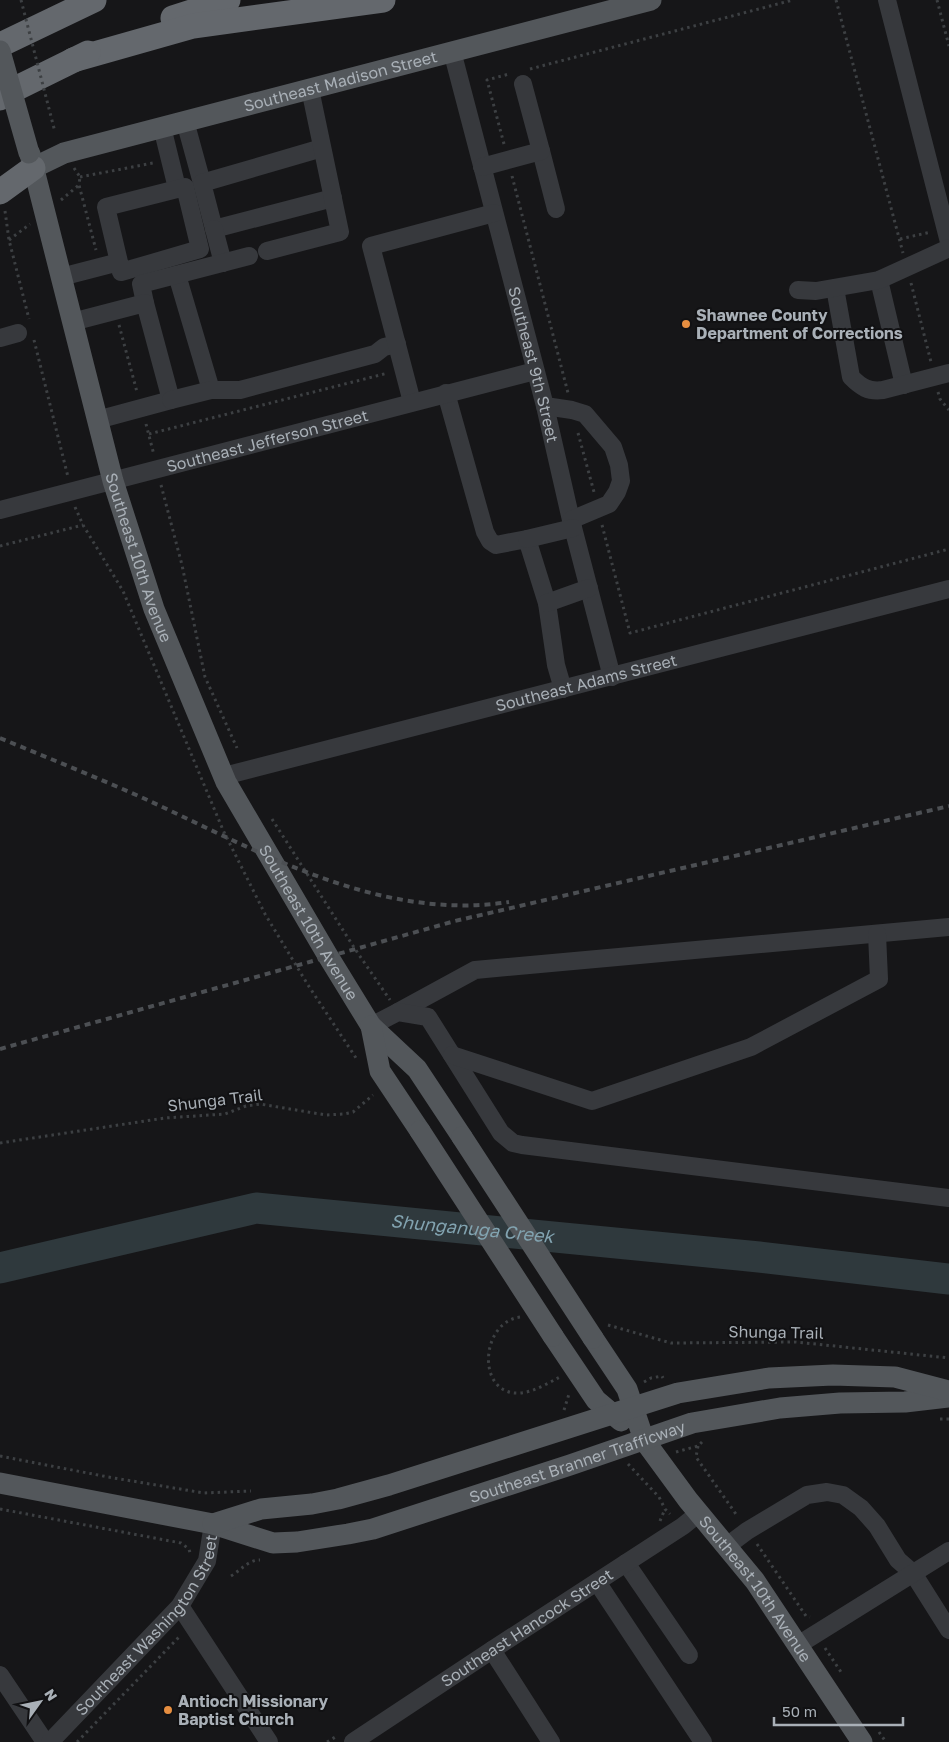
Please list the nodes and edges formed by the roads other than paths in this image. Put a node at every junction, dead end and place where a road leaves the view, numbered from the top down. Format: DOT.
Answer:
graph roads {
  1 [pos="79,0"];
  2 [pos="94,0"];
  3 [pos="228,0"];
  4 [pos="383,0"];
  5 [pos="650,0"];
  6 [pos="887,0"];
  7 [pos="53,20"];
  8 [pos="0,45"];
  9 [pos="0,51"];
  10 [pos="452,51"];
  11 [pos="73,60"];
  12 [pos="521,75"];
  13 [pos="310,88"];
  14 [pos="0,98"];
  15 [pos="185,121"];
  16 [pos="162,127"];
  17 [pos="322,148"];
  18 [pos="541,151"];
  19 [pos="31,160"];
  20 [pos="482,167"];
  21 [pos="202,183"];
  22 [pos="177,188"];
  23 [pos="0,192"];
  24 [pos="333,198"];
  25 [pos="944,198"];
  26 [pos="556,209"];
  27 [pos="494,213"];
  28 [pos="214,229"];
  29 [pos="947,235"];
  30 [pos="949,248"];
  31 [pos="268,251"];
  32 [pos="249,256"];
  33 [pos="223,263"];
  34 [pos="110,264"];
  35 [pos="177,275"];
  36 [pos="61,277"];
  37 [pos="879,280"];
  38 [pos="835,288"];
  39 [pos="798,290"];
  40 [pos="145,303"];
  41 [pos="72,322"];
  42 [pos="18,333"];
  43 [pos="0,338"];
  44 [pos="397,344"];
  45 [pos="535,371"];
  46 [pos="942,375"];
  47 [pos="904,385"];
  48 [pos="211,390"];
  49 [pos="446,393"];
  50 [pos="171,400"];
  51 [pos="412,402"];
  52 [pos="545,406"];
  53 [pos="97,420"];
  54 [pos="113,481"];
  55 [pos="0,510"];
  56 [pos="572,524"];
  57 [pos="527,539"];
  58 [pos="589,588"];
  59 [pos="949,589"];
  60 [pos="547,603"];
  61 [pos="612,677"];
  62 [pos="563,690"];
  63 [pos="224,776"];
  64 [pos="949,927"];
  65 [pos="877,934"];
  66 [pos="398,1012"];
  67 [pos="371,1026"];
  68 [pos="452,1055"];
  69 [pos="949,1198"];
  70 [pos="949,1390"];
  71 [pos="949,1397"];
  72 [pos="630,1398"];
  73 [pos="612,1414"];
  74 [pos="644,1440"];
  75 [pos="0,1483"];
  76 [pos="691,1520"];
  77 [pos="213,1524"];
  78 [pos="727,1546"];
  79 [pos="949,1550"];
  80 [pos="626,1563"];
  81 [pos="913,1573"];
  82 [pos="597,1582"];
  83 [pos="180,1606"];
  84 [pos="949,1630"];
  85 [pos="798,1645"];
  86 [pos="492,1650"];
  87 [pos="689,1655"];
  88 [pos="0,1675"];
  89 [pos="864,1738"];
  90 [pos="45,1742"];
  91 [pos="50,1742"];
  92 [pos="269,1742"];
  93 [pos="354,1742"];
  94 [pos="551,1742"];
  95 [pos="703,1742"];
  1 -- 7 [label="highway"];
  2 -- 7 [label="highway"];
  3 -- 11 [label="highway"];
  4 -- 11 [label="highway"];
  5 -- 10 [label="main road, Southeast Madison Street"];
  6 -- 25 [label="street"];
  7 -- 8 [label="highway"];
  9 -- 19 [label="main road, Southeast 10th Avenue, bridge"];
  10 -- 13 [label="main road, Southeast Madison Street"];
  10 -- 20 [label="street, Southeast 9th Street"];
  11 -- 14 [label="highway"];
  12 -- 18 [label="street"];
  13 -- 15 [label="main road, Southeast Madison Street"];
  13 -- 17 [label="street"];
  15 -- 16 [label="main road, Southeast Madison Street"];
  15 -- 21 [label="street"];
  16 -- 19 [label="main road, Southeast Madison Street"];
  16 -- 22 [label="street"];
  17 -- 21 [label="street"];
  17 -- 24 [label="street"];
  18 -- 20 [label="street"];
  18 -- 26 [label="street"];
  19 -- 23 [label="highway"];
  19 -- 36 [label="main road, Southeast 10th Avenue"];
  20 -- 27 [label="street, Southeast 9th Street"];
  21 -- 28 [label="street"];
  22 -- 34 [label="street"];
  22 -- 34 [label="street"];
  24 -- 28 [label="street"];
  24 -- 31 [label="street"];
  25 -- 29 [label="street"];
  27 -- 44 [label="street"];
  27 -- 45 [label="street, Southeast 9th Street"];
  28 -- 33 [label="street"];
  30 -- 37 [label="street"];
  32 -- 33 [label="street"];
  33 -- 35 [label="street"];
  34 -- 36 [label="street"];
  35 -- 40 [label="street"];
  35 -- 48 [label="street"];
  36 -- 41 [label="main road, Southeast 10th Avenue"];
  37 -- 38 [label="street"];
  37 -- 47 [label="street"];
  38 -- 39 [label="street"];
  38 -- 47 [label="street"];
  40 -- 41 [label="street"];
  40 -- 50 [label="street"];
  41 -- 53 [label="main road, Southeast 10th Avenue"];
  42 -- 43 [label="street"];
  44 -- 48 [label="street"];
  44 -- 51 [label="street"];
  45 -- 49 [label="street, Southeast Jefferson Street"];
  45 -- 52 [label="street, Southeast 9th Street"];
  46 -- 47 [label="street"];
  48 -- 50 [label="street"];
  49 -- 51 [label="street, Southeast Jefferson Street"];
  49 -- 57 [label="street"];
  50 -- 53 [label="street"];
  51 -- 54 [label="street, Southeast Jefferson Street"];
  52 -- 56 [label="street, Southeast 9th Street"];
  52 -- 56 [label="street"];
  53 -- 54 [label="main road, Southeast 10th Avenue"];
  54 -- 55 [label="street, Southeast Jefferson Street"];
  54 -- 63 [label="main road, Southeast 10th Avenue"];
  56 -- 57 [label="street"];
  56 -- 58 [label="street, Southeast 9th Street"];
  57 -- 60 [label="street"];
  58 -- 60 [label="street"];
  58 -- 61 [label="street, Southeast 9th Street"];
  59 -- 61 [label="street, Southeast Adams Street"];
  60 -- 62 [label="street"];
  61 -- 62 [label="street, Southeast Adams Street"];
  62 -- 63 [label="street, Southeast Adams Street"];
  63 -- 67 [label="main road, Southeast 10th Avenue"];
  64 -- 65 [label="street"];
  65 -- 66 [label="street"];
  65 -- 68 [label="street"];
  66 -- 67 [label="street"];
  66 -- 68 [label="street"];
  67 -- 72 [label="main road, Southeast 10th Avenue, bridge"];
  67 -- 73 [label="main road, Southeast 10th Avenue, bridge"];
  68 -- 69 [label="street"];
  70 -- 72 [label="main road, Southeast Branner Trafficway"];
  71 -- 74 [label="main road, Southeast Branner Trafficway"];
  72 -- 73 [label="main road, Southeast Branner Trafficway"];
  72 -- 74 [label="main road, Southeast 10th Avenue"];
  73 -- 74 [label="main road, Southeast 10th Avenue"];
  73 -- 77 [label="main road, Southeast Branner Trafficway"];
  74 -- 76 [label="main road, Southeast 10th Avenue"];
  74 -- 77 [label="main road, Southeast Branner Trafficway"];
  75 -- 77 [label="main road, Southeast Branner Trafficway"];
  76 -- 78 [label="main road, Southeast 10th Avenue"];
  76 -- 80 [label="street, Southeast Hancock Street"];
  77 -- 83 [label="street, Southeast Washington Street"];
  78 -- 81 [label="street"];
  78 -- 85 [label="main road, Southeast 10th Avenue"];
  79 -- 81 [label="street"];
  80 -- 82 [label="street, Southeast Hancock Street"];
  80 -- 87 [label="street"];
  81 -- 84 [label="street"];
  81 -- 85 [label="street"];
  82 -- 86 [label="street, Southeast Hancock Street"];
  82 -- 95 [label="street"];
  83 -- 91 [label="street, Southeast Washington Street"];
  83 -- 92 [label="street"];
  85 -- 89 [label="main road, Southeast 10th Avenue"];
  86 -- 93 [label="street, Southeast Hancock Street"];
  86 -- 94 [label="street"];
  88 -- 90 [label="street"];
}
